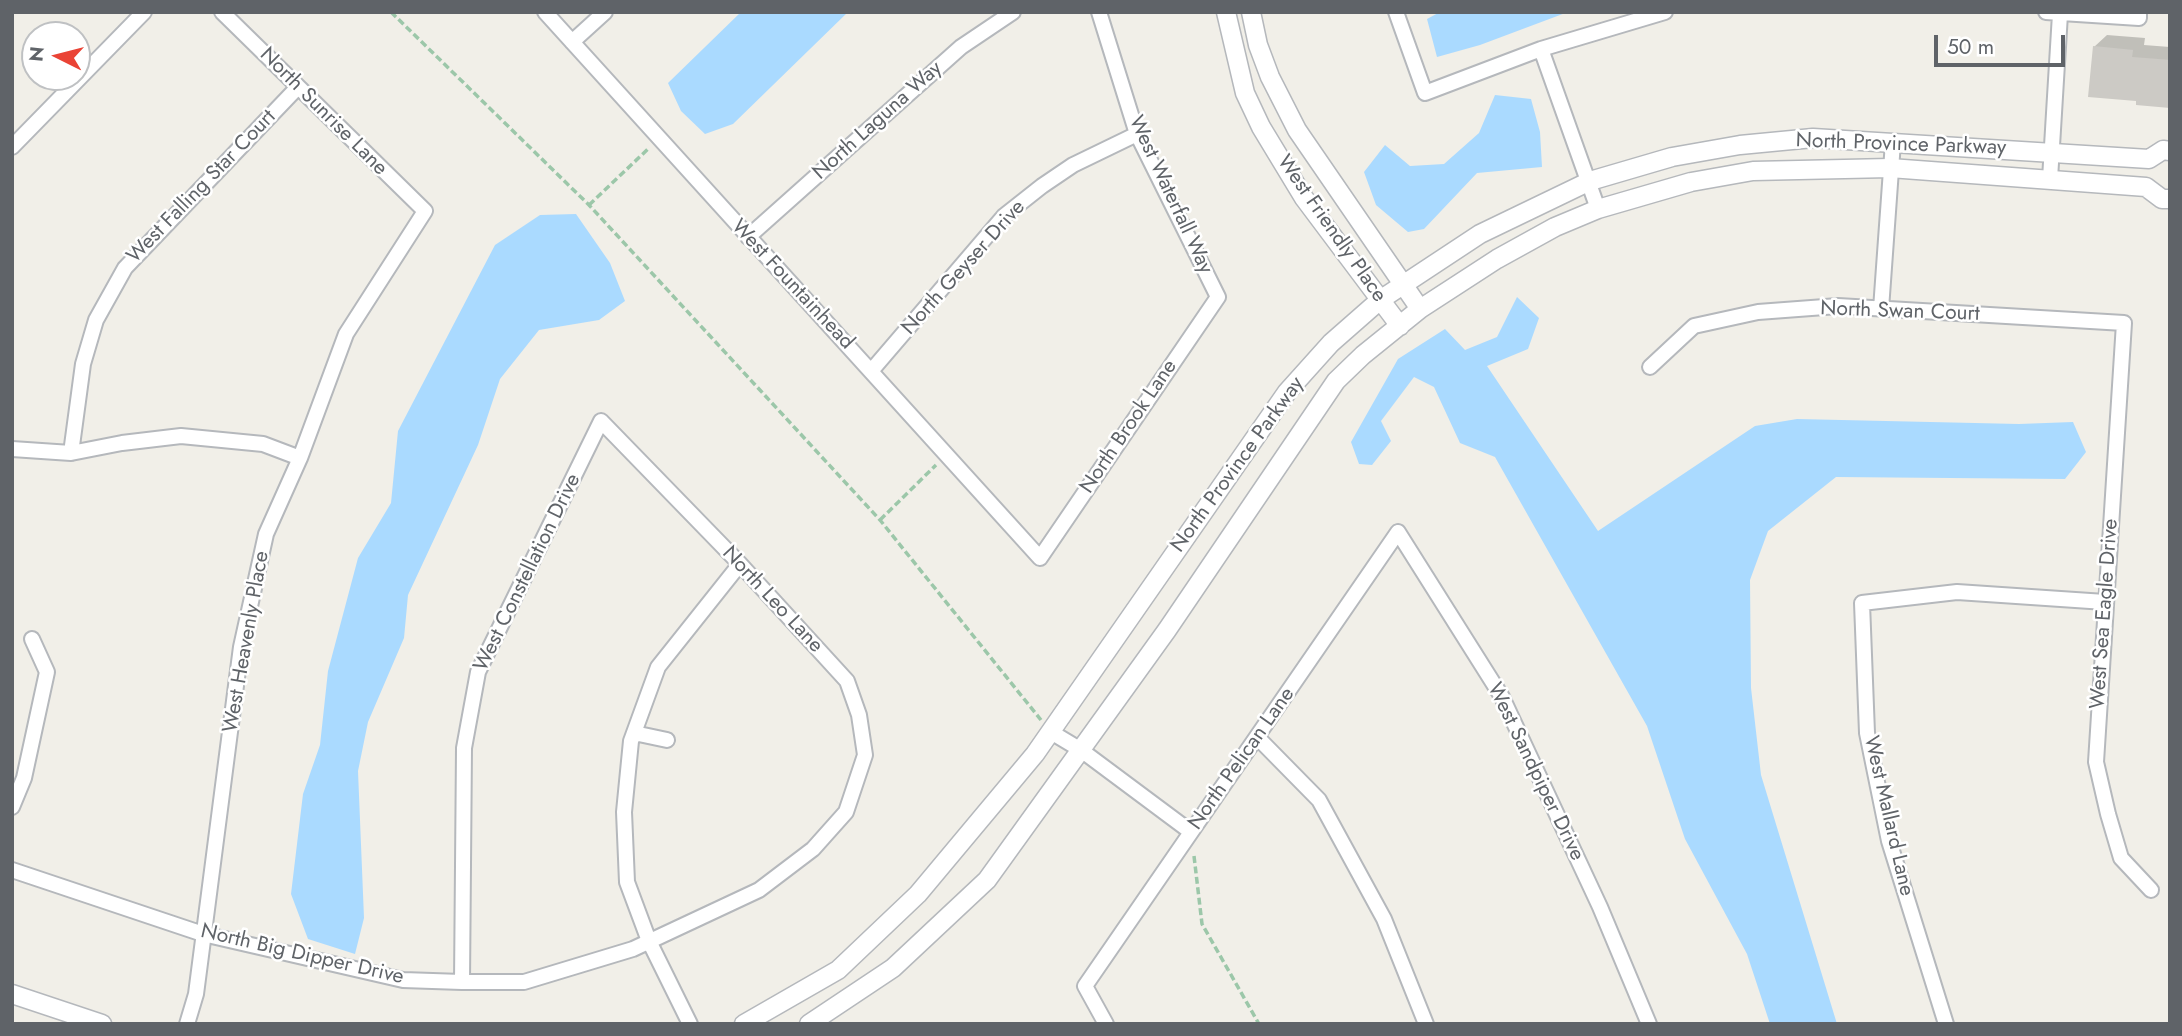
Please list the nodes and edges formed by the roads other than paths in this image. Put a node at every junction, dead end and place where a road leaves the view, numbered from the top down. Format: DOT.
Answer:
graph roads {
  1 [pos="144,12"];
  2 [pos="222,12"];
  3 [pos="545,12"];
  4 [pos="605,12"];
  5 [pos="1013,12"];
  6 [pos="1099,12"];
  7 [pos="1226,12"];
  8 [pos="1251,12"];
  9 [pos="1396,12"];
  10 [pos="1665,12"];
  11 [pos="2053,13"];
  12 [pos="2139,15"];
  13 [pos="572,42"];
  14 [pos="1541,49"];
  15 [pos="298,87"];
  16 [pos="1137,134"];
  17 [pos="1893,142"];
  18 [pos="12,147"];
  19 [pos="2170,151"];
  20 [pos="2053,153"];
  21 [pos="1890,168"];
  22 [pos="2050,179"];
  23 [pos="1590,181"];
  24 [pos="2170,199"];
  25 [pos="1598,209"];
  26 [pos="425,211"];
  27 [pos="748,237"];
  28 [pos="1402,284"];
  29 [pos="1218,297"];
  30 [pos="1380,300"];
  31 [pos="1420,309"];
  32 [pos="1881,309"];
  33 [pos="2124,323"];
  34 [pos="1400,326"];
  35 [pos="1650,367"];
  36 [pos="872,370"];
  37 [pos="601,421"];
  38 [pos="12,449"];
  39 [pos="71,453"];
  40 [pos="300,458"];
  41 [pos="1398,532"];
  42 [pos="1040,558"];
  43 [pos="740,564"];
  44 [pos="2105,602"];
  45 [pos="32,639"];
  46 [pos="1051,732"];
  47 [pos="634,733"];
  48 [pos="1257,737"];
  49 [pos="667,740"];
  50 [pos="1081,750"];
  51 [pos="12,807"];
  52 [pos="846,811"];
  53 [pos="1191,832"];
  54 [pos="12,870"];
  55 [pos="2151,890"];
  56 [pos="203,934"];
  57 [pos="649,941"];
  58 [pos="461,982"];
  59 [pos="12,994"];
  60 [pos="103,1024"];
  61 [pos="187,1024"];
  62 [pos="690,1024"];
  63 [pos="744,1024"];
  64 [pos="809,1024"];
  65 [pos="1106,1024"];
  66 [pos="1426,1024"];
  67 [pos="1649,1024"];
  68 [pos="1946,1024"];
  1 -- 18 [label="street"];
  2 -- 15 [label="street, North Sunrise Lane"];
  3 -- 13 [label="street, West Fountainhead"];
  4 -- 13 [label="street"];
  5 -- 27 [label="street, North Laguna Way"];
  6 -- 16 [label="street, West Waterfall Way"];
  7 -- 30 [label="street, West Friendly Place"];
  8 -- 28 [label="street, West Friendly Place"];
  9 -- 14 [label="street"];
  10 -- 14 [label="street"];
  11 -- 12 [label="street"];
  11 -- 20 [label="street"];
  13 -- 27 [label="street, West Fountainhead"];
  14 -- 23 [label="street"];
  15 -- 26 [label="street, North Sunrise Lane"];
  15 -- 39 [label="street, West Falling Star Court"];
  16 -- 29 [label="street, West Waterfall Way"];
  16 -- 36 [label="street, North Geyser Drive"];
  17 -- 20 [label="street, North Province Parkway"];
  17 -- 21 [label="street"];
  17 -- 23 [label="street, North Province Parkway"];
  19 -- 20 [label="street, North Province Parkway"];
  20 -- 22 [label="street"];
  21 -- 22 [label="street, North Province Parkway"];
  21 -- 25 [label="street, North Province Parkway"];
  21 -- 32 [label="street"];
  22 -- 24 [label="street, North Province Parkway"];
  23 -- 25 [label="street"];
  23 -- 28 [label="street, North Province Parkway"];
  25 -- 31 [label="street, North Province Parkway"];
  26 -- 40 [label="street, West Heavenly Place"];
  27 -- 36 [label="street, West Fountainhead"];
  28 -- 30 [label="street, North Province Parkway"];
  28 -- 31 [label="street, West Friendly Place"];
  29 -- 42 [label="street, North Brook Lane"];
  30 -- 34 [label="street, West Friendly Place"];
  30 -- 46 [label="street, North Province Parkway"];
  31 -- 34 [label="street, North Province Parkway"];
  32 -- 33 [label="street, North Swan Court"];
  32 -- 35 [label="street, North Swan Court"];
  33 -- 44 [label="street, West Sea Eagle Drive"];
  34 -- 50 [label="street, North Province Parkway"];
  36 -- 42 [label="street, West Fountainhead"];
  37 -- 43 [label="street, North Leo Lane"];
  37 -- 58 [label="street, West Constellation Drive"];
  38 -- 39 [label="street"];
  39 -- 40 [label="street"];
  40 -- 56 [label="street, West Heavenly Place"];
  41 -- 48 [label="street, North Pelican Lane"];
  41 -- 67 [label="street, West Sandpiper Drive"];
  43 -- 47 [label="street"];
  43 -- 52 [label="street, North Leo Lane"];
  44 -- 55 [label="street, West Sea Eagle Drive"];
  44 -- 68 [label="street, West Mallard Lane"];
  45 -- 51 [label="street"];
  46 -- 50 [label="street"];
  46 -- 63 [label="street, North Province Parkway"];
  47 -- 49 [label="street"];
  47 -- 57 [label="street"];
  48 -- 53 [label="street, North Pelican Lane"];
  48 -- 66 [label="street"];
  50 -- 53 [label="street"];
  50 -- 64 [label="street, North Province Parkway"];
  52 -- 57 [label="street, North Big Dipper Drive"];
  53 -- 65 [label="street, North Pelican Lane"];
  54 -- 56 [label="street, North Big Dipper Drive"];
  56 -- 58 [label="street, North Big Dipper Drive"];
  56 -- 61 [label="street, West Heavenly Place"];
  57 -- 58 [label="street, North Big Dipper Drive"];
  57 -- 62 [label="street"];
  59 -- 60 [label="street"];
}
